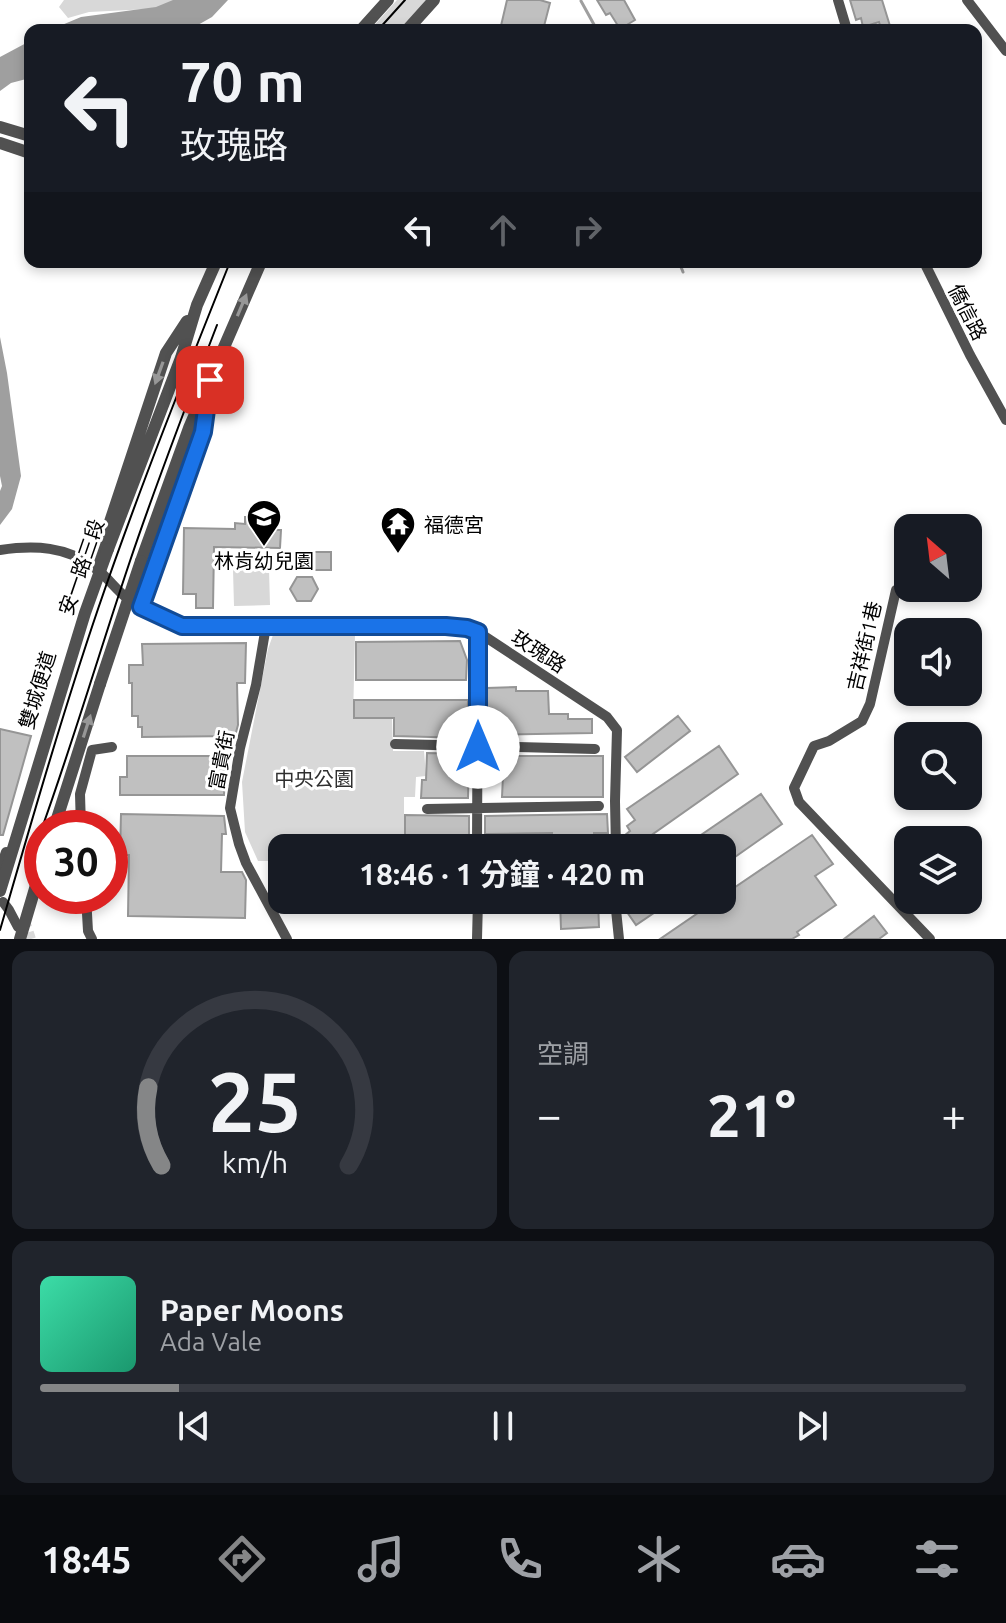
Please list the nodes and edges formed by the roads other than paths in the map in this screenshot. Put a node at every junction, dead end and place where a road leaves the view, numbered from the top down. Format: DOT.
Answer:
graph roads {
  1 [pos="388,0"];
  2 [pos="434,0"];
  3 [pos="838,0"];
  4 [pos="967,0"];
  5 [pos="366,24"];
  6 [pos="412,24"];
  7 [pos="845,24"];
  8 [pos="1006,51"];
  9 [pos="2,127"];
  10 [pos="24,134"];
  11 [pos="0,143"];
  12 [pos="24,151"];
  13 [pos="213,268"];
  14 [pos="258,268"];
  15 [pos="927,268"];
  16 [pos="197,305"];
  17 [pos="210,380"];
  18 [pos="1006,420"];
  19 [pos="0,550"];
  20 [pos="95,567"];
  21 [pos="894,599"];
  22 [pos="141,607"];
  23 [pos="266,626"];
  24 [pos="478,632"];
  25 [pos="395,744"];
  26 [pos="112,747"];
  27 [pos="478,747"];
  28 [pos="595,749"];
  29 [pos="599,806"];
  30 [pos="478,808"];
  31 [pos="427,809"];
  32 [pos="60,810"];
  33 [pos="80,810"];
  34 [pos="477,834"];
  35 [pos="616,834"];
  36 [pos="0,869"];
  37 [pos="1,898"];
  38 [pos="25,914"];
  39 [pos="87,914"];
  40 [pos="478,914"];
  41 [pos="616,914"];
  42 [pos="22,915"];
  43 [pos="19,933"];
  44 [pos="92,939"];
  45 [pos="287,939"];
  46 [pos="477,939"];
  47 [pos="619,939"];
  48 [pos="930,939"];
  1 -- 5 [label="street"];
  2 -- 6 [label="street"];
  3 -- 7 [label="street"];
  4 -- 8 [label="street"];
  9 -- 10 [label="street"];
  11 -- 12 [label="street"];
  13 -- 16 [label="street, 安一路三段"];
  17 -- 14 [label="street, one-way"];
  15 -- 18 [label="street, 僑信路"];
  16 -- 20 [label="street, one-way"];
  16 -- 37 [label="street, 安一路三段, bridge"];
  17 -- 22 [label="street"];
  32 -- 17 [label="street, one-way, bridge"];
  19 -- 20 [label="street, 玫瑰路"];
  20 -- 22 [label="street, 玫瑰路"];
  20 -- 36 [label="street, 雙城便道"];
  21 -- 48 [label="street, 吉祥街1巷"];
  22 -- 23 [label="street, 玫瑰路"];
  23 -- 24 [label="street, 玫瑰路"];
  23 -- 45 [label="street, 富貴街"];
  24 -- 27 [label="street"];
  24 -- 35 [label="street, 玫瑰路"];
  25 -- 27 [label="street"];
  26 -- 33 [label="street"];
  27 -- 28 [label="street"];
  27 -- 30 [label="street"];
  29 -- 30 [label="street"];
  30 -- 31 [label="street"];
  30 -- 34 [label="street"];
  37 -- 42 [label="street"];
  37 -- 43 [label="street"];
  38 -- 43 [label="street"];
  39 -- 44 [label="street"];
  40 -- 46 [label="street"];
  41 -- 47 [label="street"];
}
